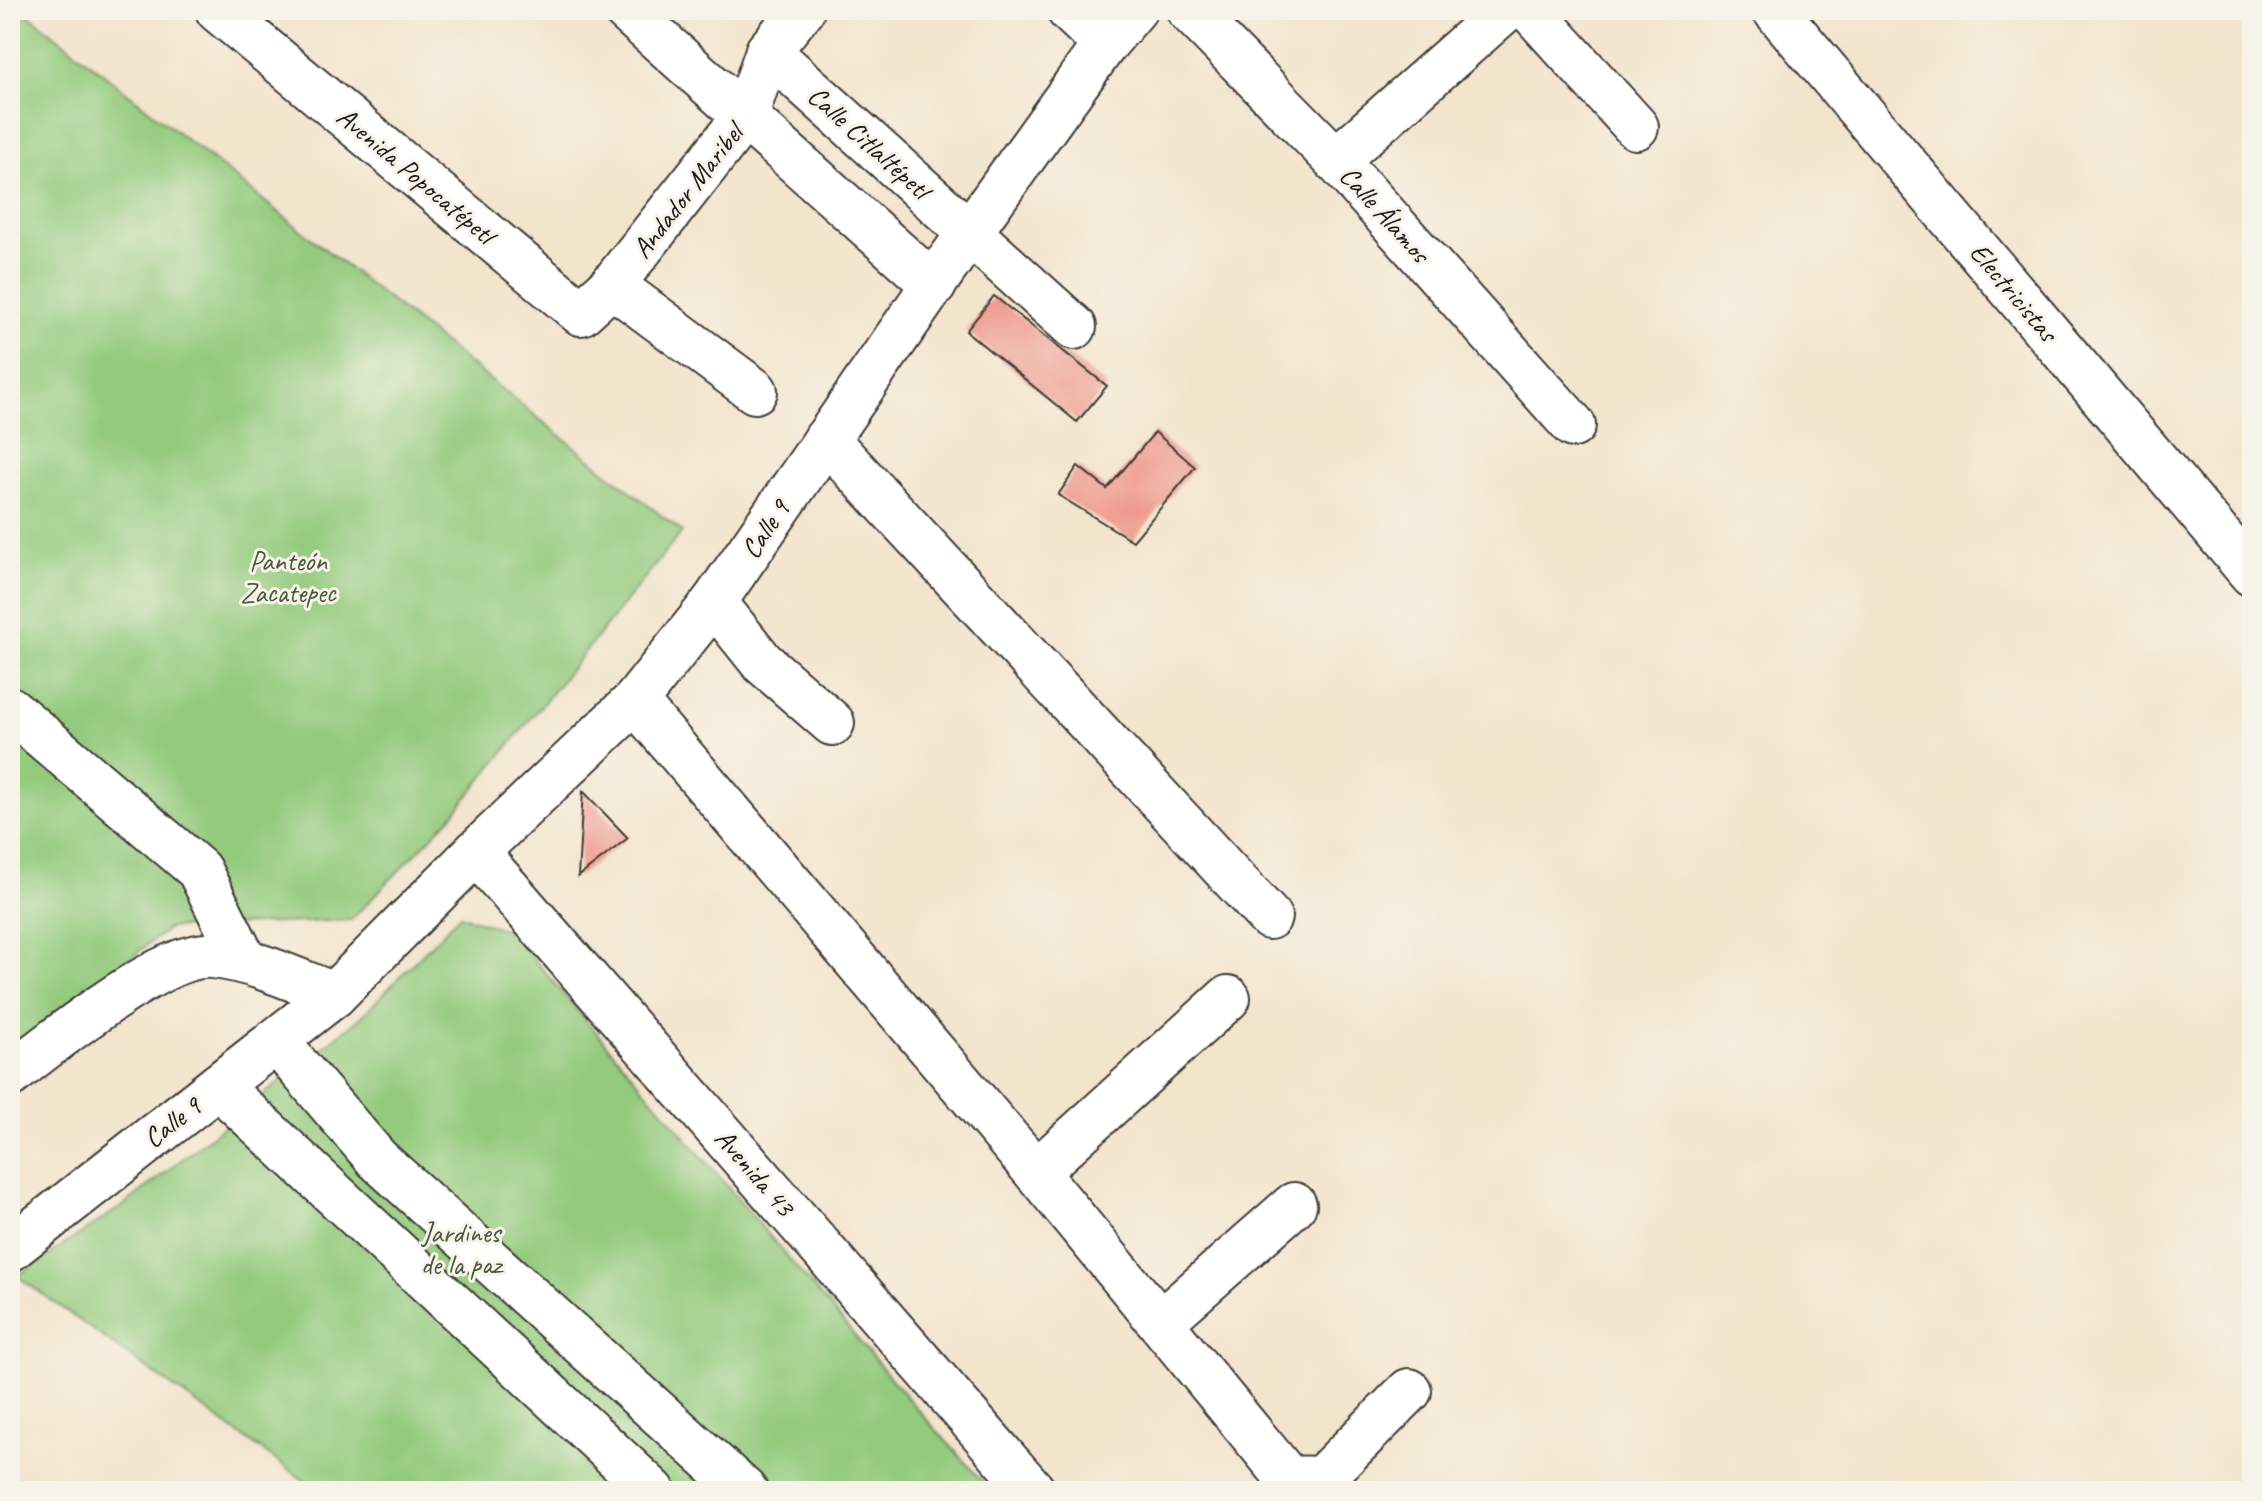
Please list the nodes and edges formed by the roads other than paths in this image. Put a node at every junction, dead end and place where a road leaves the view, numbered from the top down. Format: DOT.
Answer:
graph roads {
  1 [pos="218,10"];
  2 [pos="626,10"];
  3 [pos="802,10"];
  4 [pos="1069,10"];
  5 [pos="1134,10"];
  6 [pos="1189,10"];
  7 [pos="1505,10"];
  8 [pos="1530,10"];
  9 [pos="1775,10"];
  10 [pos="1105,44"];
  11 [pos="768,51"];
  12 [pos="746,115"];
  13 [pos="1636,127"];
  14 [pos="1336,160"];
  15 [pos="969,233"];
  16 [pos="612,285"];
  17 [pos="934,285"];
  18 [pos="1074,327"];
  19 [pos="755,391"];
  20 [pos="1573,425"];
  21 [pos="826,439"];
  22 [pos="2252,574"];
  23 [pos="714,602"];
  24 [pos="635,701"];
  25 [pos="10,709"];
  26 [pos="832,723"];
  27 [pos="476,852"];
  28 [pos="1269,917"];
  29 [pos="245,962"];
  30 [pos="334,995"];
  31 [pos="1228,998"];
  32 [pos="276,1041"];
  33 [pos="10,1075"];
  34 [pos="218,1086"];
  35 [pos="1036,1172"];
  36 [pos="1294,1205"];
  37 [pos="10,1249"];
  38 [pos="1161,1322"];
  39 [pos="576,1338"];
  40 [pos="535,1379"];
  41 [pos="1409,1391"];
  42 [pos="653,1491"];
  43 [pos="745,1491"];
  44 [pos="1033,1491"];
  1 -- 16 [label="street, Avenida Popocatépetl"];
  2 -- 12 [label="street"];
  3 -- 11 [label="street, Andador Maribel"];
  4 -- 10 [label="street"];
  5 -- 10 [label="street, Calle 9"];
  6 -- 14 [label="street, Calle Álamos"];
  7 -- 14 [label="street"];
  8 -- 13 [label="street"];
  9 -- 22 [label="street, Electricistas"];
  10 -- 15 [label="street, Calle 9"];
  11 -- 12 [label="street, Andador Maribel"];
  11 -- 15 [label="street, Calle Citlaltépetl"];
  12 -- 16 [label="street, Andador Maribel"];
  12 -- 17 [label="street"];
  14 -- 20 [label="street, Calle Álamos"];
  15 -- 17 [label="street, Calle 9"];
  15 -- 18 [label="street, Calle Citlaltépetl"];
  16 -- 19 [label="street"];
  17 -- 21 [label="street, Calle 9"];
  21 -- 23 [label="street, Calle 9"];
  21 -- 28 [label="street"];
  23 -- 24 [label="street, Calle 9"];
  23 -- 26 [label="street"];
  24 -- 27 [label="street, Calle 9"];
  24 -- 35 [label="street"];
  25 -- 29 [label="street"];
  27 -- 30 [label="street, Calle 9"];
  27 -- 44 [label="street, Avenida 43"];
  29 -- 30 [label="street"];
  29 -- 33 [label="street"];
  30 -- 32 [label="street, Calle 9"];
  31 -- 35 [label="street"];
  32 -- 34 [label="street, Calle 9"];
  32 -- 39 [label="street"];
  34 -- 37 [label="street, Calle 9"];
  34 -- 40 [label="street"];
  35 -- 38 [label="street"];
  36 -- 38 [label="street"];
  38 -- 41 [label="street"];
  39 -- 40 [label="street"];
  39 -- 43 [label="street"];
  40 -- 42 [label="street"];
}
